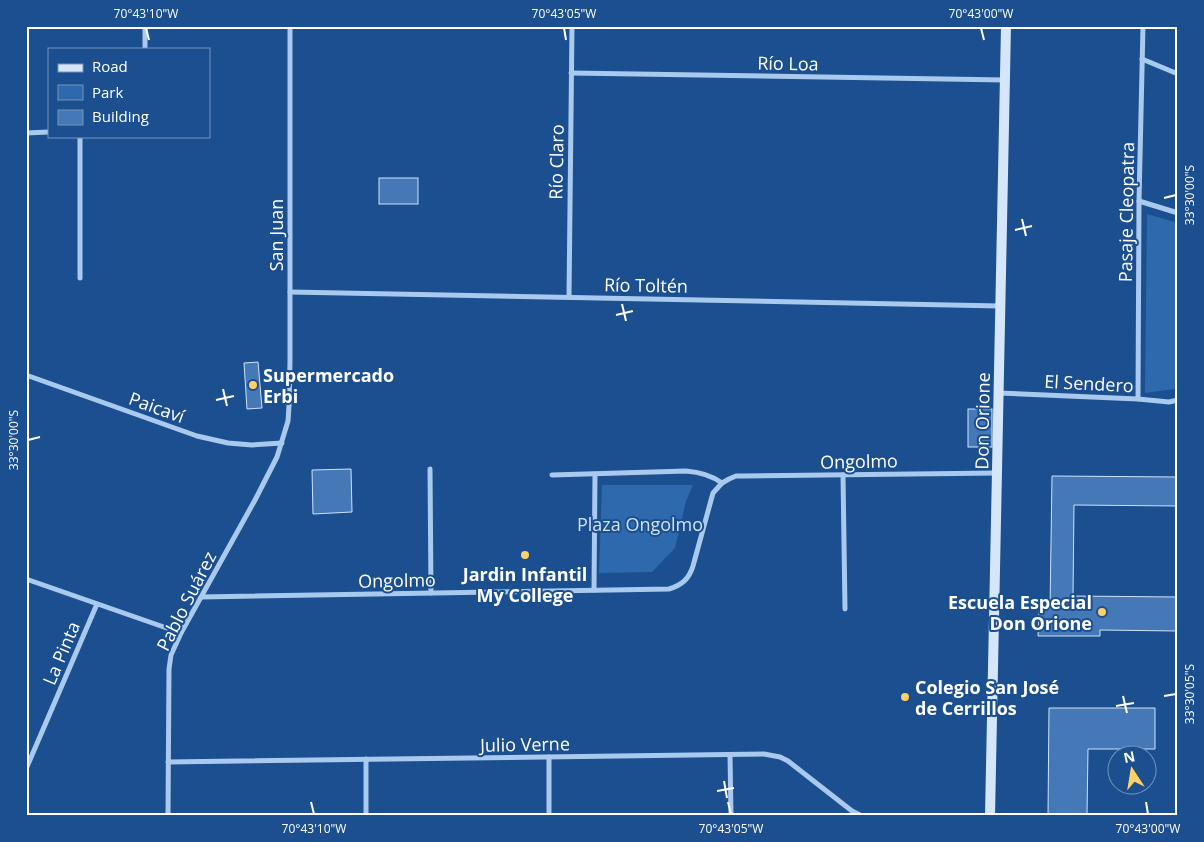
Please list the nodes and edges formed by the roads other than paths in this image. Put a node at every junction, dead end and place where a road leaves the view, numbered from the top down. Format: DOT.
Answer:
graph roads {
  1 [pos="145,26"];
  2 [pos="290,26"];
  3 [pos="572,26"];
  4 [pos="1006,26"];
  5 [pos="1143,26"];
  6 [pos="145,48"];
  7 [pos="1142,59"];
  8 [pos="571,73"];
  9 [pos="1178,74"];
  10 [pos="1005,80"];
  11 [pos="48,132"];
  12 [pos="26,133"];
  13 [pos="80,138"];
  14 [pos="1139,201"];
  15 [pos="1178,213"];
  16 [pos="80,278"];
  17 [pos="290,292"];
  18 [pos="569,297"];
  19 [pos="1001,306"];
  20 [pos="26,375"];
  21 [pos="999,393"];
  22 [pos="1138,399"];
  23 [pos="1178,400"];
  24 [pos="282,443"];
  25 [pos="430,469"];
  26 [pos="997,473"];
  27 [pos="595,474"];
  28 [pos="552,475"];
  29 [pos="843,475"];
  30 [pos="722,482"];
  31 [pos="26,579"];
  32 [pos="594,590"];
  33 [pos="431,593"];
  34 [pos="201,597"];
  35 [pos="97,604"];
  36 [pos="845,609"];
  37 [pos="181,633"];
  38 [pos="730,755"];
  39 [pos="549,757"];
  40 [pos="366,760"];
  41 [pos="168,762"];
  42 [pos="26,769"];
  43 [pos="168,816"];
  44 [pos="366,816"];
  45 [pos="549,816"];
  46 [pos="731,816"];
  47 [pos="862,816"];
  48 [pos="990,816"];
  1 -- 6 [label="street"];
  2 -- 17 [label="street, San Juan"];
  3 -- 8 [label="street, Río Claro"];
  4 -- 10 [label="street, Don Orione"];
  5 -- 7 [label="street, Pasaje Cleopatra"];
  7 -- 9 [label="street"];
  7 -- 14 [label="street, Pasaje Cleopatra"];
  8 -- 10 [label="street, Río Loa"];
  8 -- 18 [label="street, Río Claro"];
  10 -- 19 [label="street, Don Orione"];
  11 -- 12 [label="street"];
  13 -- 16 [label="street"];
  14 -- 15 [label="street"];
  14 -- 22 [label="street, Pasaje Cleopatra"];
  17 -- 18 [label="street, Río Toltén"];
  17 -- 24 [label="street, San Juan"];
  18 -- 19 [label="street, Río Toltén"];
  19 -- 21 [label="street, Don Orione"];
  20 -- 24 [label="street, Paicaví"];
  21 -- 22 [label="street, El Sendero"];
  21 -- 26 [label="street, Don Orione"];
  22 -- 23 [label="street, El Sendero"];
  24 -- 34 [label="street, Pablo Suárez"];
  25 -- 33 [label="street"];
  26 -- 29 [label="street, Ongolmo"];
  26 -- 48 [label="street, Don Orione"];
  27 -- 28 [label="street"];
  27 -- 30 [label="street"];
  27 -- 32 [label="street"];
  29 -- 30 [label="street, Ongolmo"];
  29 -- 36 [label="street"];
  30 -- 32 [label="street, Ongolmo"];
  31 -- 35 [label="street"];
  32 -- 33 [label="street, Ongolmo"];
  33 -- 34 [label="street, Ongolmo"];
  34 -- 37 [label="street, Pablo Suárez"];
  35 -- 37 [label="street"];
  35 -- 42 [label="street, La Pinta"];
  37 -- 41 [label="street, Pablo Suárez"];
  38 -- 39 [label="street, Julio Verne"];
  38 -- 46 [label="street"];
  38 -- 47 [label="street, Julio Verne"];
  39 -- 40 [label="street, Julio Verne"];
  39 -- 45 [label="street"];
  40 -- 41 [label="street, Julio Verne"];
  40 -- 44 [label="street"];
  41 -- 43 [label="street, Pablo Suárez"];
}
